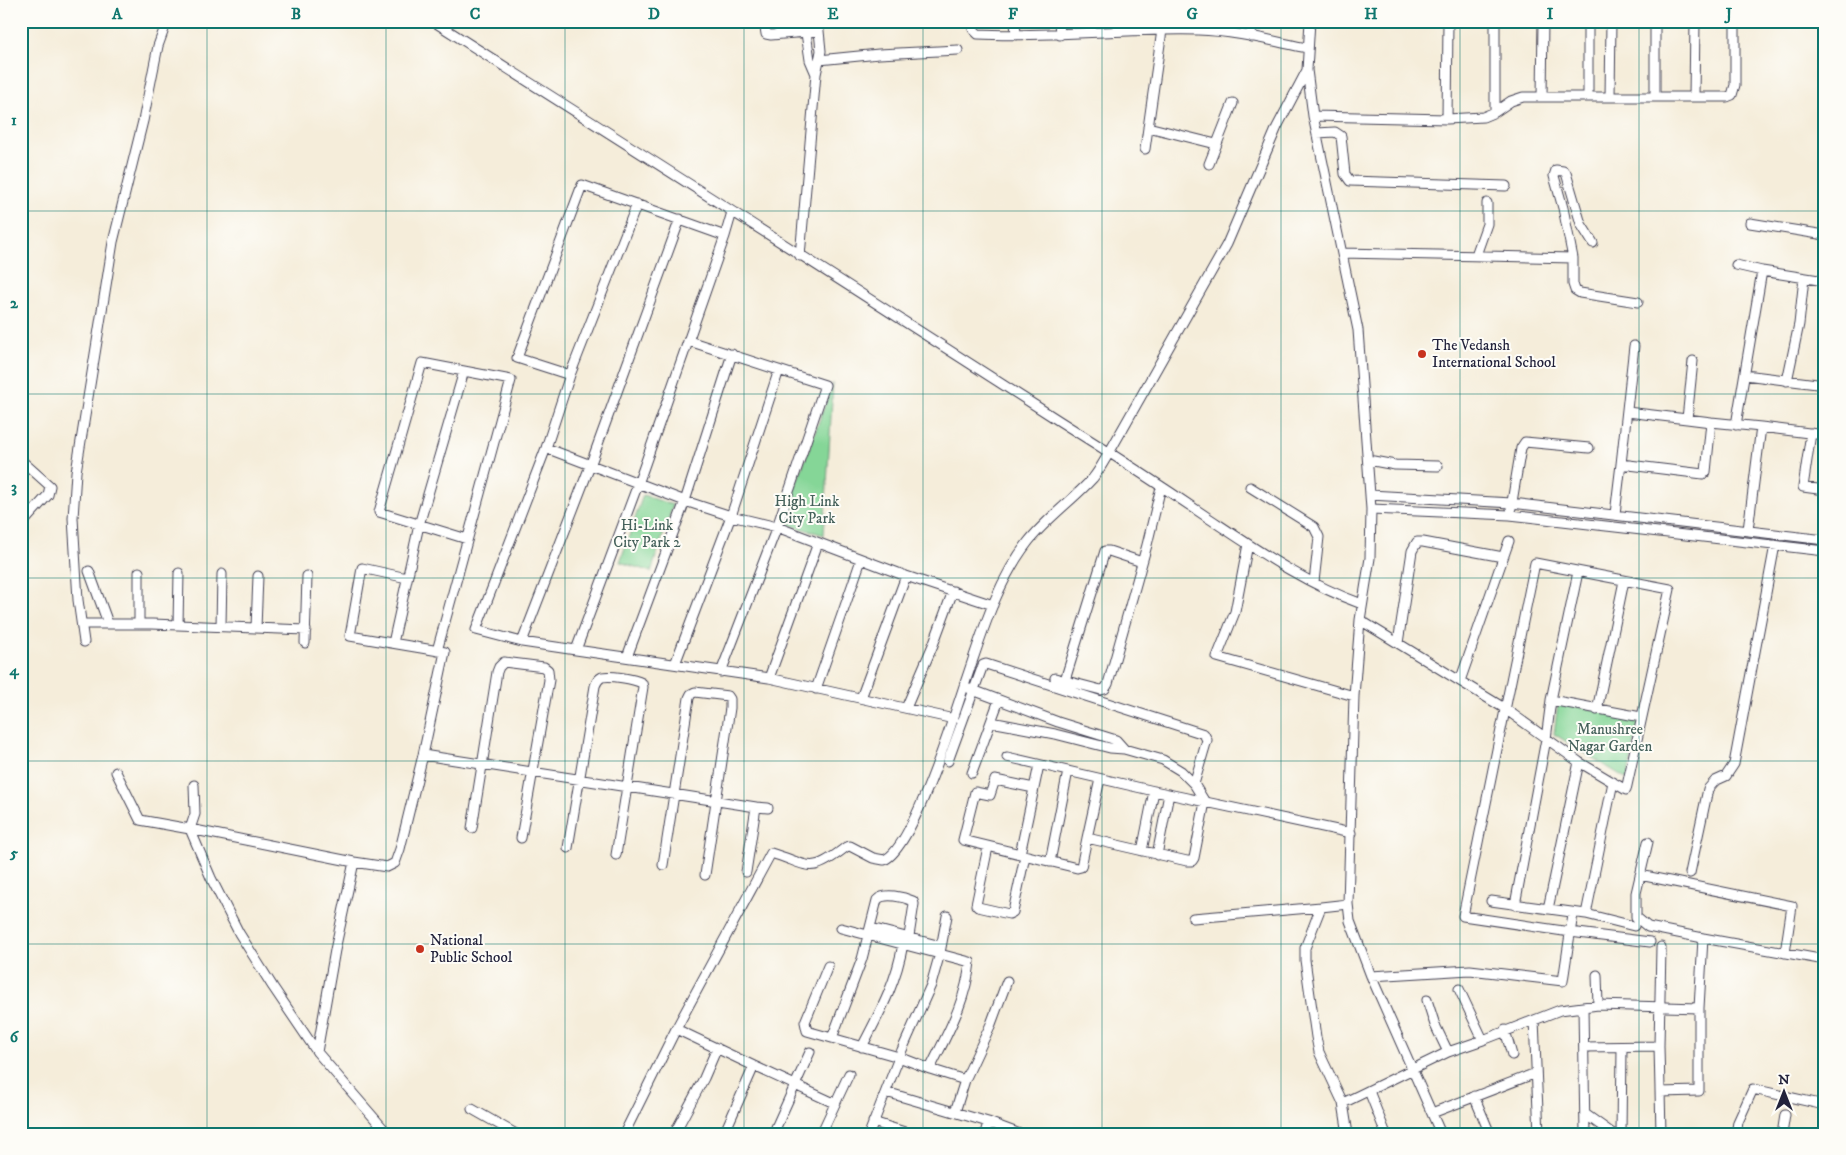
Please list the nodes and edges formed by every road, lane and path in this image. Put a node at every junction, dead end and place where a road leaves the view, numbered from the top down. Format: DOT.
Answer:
graph roads {
  1 [pos="166,21"];
  2 [pos="433,21"];
  3 [pos="764,21"];
  4 [pos="818,21"];
  5 [pos="973,21"];
  6 [pos="1016,21"];
  7 [pos="1059,21"];
  8 [pos="1108,21"];
  9 [pos="1252,21"];
  10 [pos="1310,21"];
  11 [pos="1448,21"];
  12 [pos="1495,21"];
  13 [pos="1543,21"];
  14 [pos="1588,21"];
  15 [pos="1610,21"];
  16 [pos="1655,21"];
  17 [pos="1695,21"];
  18 [pos="1734,21"];
  19 [pos="1200,26"];
  20 [pos="1156,27"];
  21 [pos="818,31"];
  22 [pos="1108,32"];
  23 [pos="806,33"];
  24 [pos="1016,35"];
  25 [pos="1060,35"];
  26 [pos="1251,37"];
  27 [pos="1307,48"];
  28 [pos="958,50"];
  29 [pos="819,60"];
  30 [pos="1307,70"];
  31 [pos="816,74"];
  32 [pos="1542,97"];
  33 [pos="1588,97"];
  34 [pos="1610,97"];
  35 [pos="1655,97"];
  36 [pos="1694,97"];
  37 [pos="1233,103"];
  38 [pos="1495,112"];
  39 [pos="1313,116"];
  40 [pos="1447,119"];
  41 [pos="1148,126"];
  42 [pos="1317,133"];
  43 [pos="1216,144"];
  44 [pos="1145,149"];
  45 [pos="1209,164"];
  46 [pos="1506,186"];
  47 [pos="1488,203"];
  48 [pos="637,204"];
  49 [pos="732,212"];
  50 [pos="680,219"];
  51 [pos="1750,223"];
  52 [pos="1825,235"];
  53 [pos="725,236"];
  54 [pos="1593,244"];
  55 [pos="1342,253"];
  56 [pos="1476,255"];
  57 [pos="800,256"];
  58 [pos="1573,258"];
  59 [pos="1736,265"];
  60 [pos="1762,271"];
  61 [pos="1804,278"];
  62 [pos="1825,281"];
  63 [pos="1638,302"];
  64 [pos="689,340"];
  65 [pos="1634,346"];
  66 [pos="732,354"];
  67 [pos="1693,361"];
  68 [pos="779,370"];
  69 [pos="464,371"];
  70 [pos="1744,375"];
  71 [pos="570,376"];
  72 [pos="1787,380"];
  73 [pos="1825,385"];
  74 [pos="1627,412"];
  75 [pos="1687,419"];
  76 [pos="1712,422"];
  77 [pos="1736,424"];
  78 [pos="1761,427"];
  79 [pos="1811,433"];
  80 [pos="1825,435"];
  81 [pos="546,448"];
  82 [pos="1589,448"];
  83 [pos="1109,453"];
  84 [pos="21,460"];
  85 [pos="1368,460"];
  86 [pos="1620,464"];
  87 [pos="590,466"];
  88 [pos="1438,466"];
  89 [pos="638,484"];
  90 [pos="1162,486"];
  91 [pos="1250,487"];
  92 [pos="1825,490"];
  93 [pos="1370,495"];
  94 [pos="685,501"];
  95 [pos="1512,503"];
  96 [pos="1371,509"];
  97 [pos="1614,514"];
  98 [pos="1510,515"];
  99 [pos="731,516"];
  100 [pos="21,525"];
  101 [pos="419,525"];
  102 [pos="777,528"];
  103 [pos="1748,530"];
  104 [pos="467,539"];
  105 [pos="1825,540"];
  106 [pos="1508,541"];
  107 [pos="818,542"];
  108 [pos="1248,544"];
  109 [pos="1775,545"];
  110 [pos="1825,551"];
  111 [pos="1503,557"];
  112 [pos="861,560"];
  113 [pos="1142,562"];
  114 [pos="89,571"];
  115 [pos="138,572"];
  116 [pos="1578,572"];
  117 [pos="179,573"];
  118 [pos="222,574"];
  119 [pos="258,576"];
  120 [pos="307,576"];
  121 [pos="906,576"];
  122 [pos="407,578"];
  123 [pos="1624,581"];
  124 [pos="1314,582"];
  125 [pos="953,591"];
  126 [pos="1362,604"];
  127 [pos="993,605"];
  128 [pos="1360,620"];
  129 [pos="108,623"];
  130 [pos="82,624"];
  131 [pos="139,624"];
  132 [pos="178,625"];
  133 [pos="221,626"];
  134 [pos="256,628"];
  135 [pos="306,630"];
  136 [pos="84,642"];
  137 [pos="522,642"];
  138 [pos="305,643"];
  139 [pos="393,643"];
  140 [pos="1398,643"];
  141 [pos="576,650"];
  142 [pos="437,651"];
  143 [pos="627,657"];
  144 [pos="675,664"];
  145 [pos="721,672"];
  146 [pos="769,678"];
  147 [pos="1055,678"];
  148 [pos="1065,680"];
  149 [pos="1460,681"];
  150 [pos="964,687"];
  151 [pos="816,688"];
  152 [pos="974,691"];
  153 [pos="1354,696"];
  154 [pos="861,698"];
  155 [pos="999,700"];
  156 [pos="1552,700"];
  157 [pos="906,708"];
  158 [pos="1504,708"];
  159 [pos="1598,710"];
  160 [pos="1641,717"];
  161 [pos="954,719"];
  162 [pos="992,722"];
  163 [pos="1058,722"];
  164 [pos="1055,734"];
  165 [pos="1546,739"];
  166 [pos="1124,749"];
  167 [pos="423,755"];
  168 [pos="1007,757"];
  169 [pos="948,761"];
  170 [pos="1579,762"];
  171 [pos="483,764"];
  172 [pos="1039,765"];
  173 [pos="1068,771"];
  174 [pos="116,772"];
  175 [pos="532,772"];
  176 [pos="972,773"];
  177 [pos="1100,779"];
  178 [pos="580,780"];
  179 [pos="1613,782"];
  180 [pos="1194,784"];
  181 [pos="194,785"];
  182 [pos="627,788"];
  183 [pos="1034,788"];
  184 [pos="1154,792"];
  185 [pos="1169,794"];
  186 [pos="675,795"];
  187 [pos="716,801"];
  188 [pos="1205,802"];
  189 [pos="756,807"];
  190 [pos="768,808"];
  191 [pos="472,828"];
  192 [pos="190,829"];
  193 [pos="1350,834"];
  194 [pos="521,838"];
  195 [pos="1087,838"];
  196 [pos="1648,842"];
  197 [pos="988,847"];
  198 [pos="568,848"];
  199 [pos="1142,851"];
  200 [pos="616,855"];
  201 [pos="1022,855"];
  202 [pos="1157,855"];
  203 [pos="354,862"];
  204 [pos="1050,862"];
  205 [pos="663,865"];
  206 [pos="746,872"];
  207 [pos="1690,873"];
  208 [pos="705,875"];
  209 [pos="1640,876"];
  210 [pos="1491,901"];
  211 [pos="1348,904"];
  212 [pos="1515,905"];
  213 [pos="1321,907"];
  214 [pos="1548,909"];
  215 [pos="1573,914"];
  216 [pos="1586,914"];
  217 [pos="947,916"];
  218 [pos="1193,918"];
  219 [pos="1634,926"];
  220 [pos="841,928"];
  221 [pos="870,932"];
  222 [pos="1570,932"];
  223 [pos="1703,938"];
  224 [pos="906,940"];
  225 [pos="1650,942"];
  226 [pos="1661,947"];
  227 [pos="941,950"];
  228 [pos="1785,953"];
  229 [pos="1825,960"];
  230 [pos="828,966"];
  231 [pos="1371,976"];
  232 [pos="1597,976"];
  233 [pos="1007,981"];
  234 [pos="1825,987"];
  235 [pos="1459,989"];
  236 [pos="1825,992"];
  237 [pos="1427,1000"];
  238 [pos="1598,1005"];
  239 [pos="1583,1007"];
  240 [pos="1661,1007"];
  241 [pos="1699,1008"];
  242 [pos="1534,1020"];
  243 [pos="676,1029"];
  244 [pos="1505,1030"];
  245 [pos="832,1038"];
  246 [pos="1483,1040"];
  247 [pos="1622,1046"];
  248 [pos="1659,1046"];
  249 [pos="862,1047"];
  250 [pos="1584,1047"];
  251 [pos="717,1048"];
  252 [pos="317,1052"];
  253 [pos="810,1052"];
  254 [pos="1448,1052"];
  255 [pos="1512,1055"];
  256 [pos="900,1057"];
  257 [pos="754,1066"];
  258 [pos="930,1069"];
  259 [pos="1413,1069"];
  260 [pos="1536,1073"];
  261 [pos="849,1074"];
  262 [pos="965,1080"];
  263 [pos="795,1085"];
  264 [pos="1369,1091"];
  265 [pos="886,1092"];
  266 [pos="1660,1092"];
  267 [pos="1474,1096"];
  268 [pos="1825,1096"];
  269 [pos="834,1103"];
  270 [pos="1343,1103"];
  271 [pos="472,1109"];
  272 [pos="955,1112"];
  273 [pos="1432,1113"];
  274 [pos="1585,1114"];
  275 [pos="1785,1115"];
  276 [pos="873,1122"];
  277 [pos="988,1122"];
  278 [pos="388,1134"];
  279 [pos="516,1134"];
  280 [pos="624,1134"];
  281 [pos="674,1134"];
  282 [pos="724,1134"];
  283 [pos="773,1134"];
  284 [pos="821,1134"];
  285 [pos="869,1134"];
  286 [pos="911,1134"];
  287 [pos="985,1134"];
  288 [pos="1020,1134"];
  289 [pos="1348,1134"];
  290 [pos="1386,1134"];
  291 [pos="1441,1134"];
  292 [pos="1490,1134"];
  293 [pos="1539,1134"];
  294 [pos="1585,1134"];
  295 [pos="1612,1134"];
  296 [pos="1621,1134"];
  297 [pos="1661,1134"];
  298 [pos="1736,1134"];
  299 [pos="1782,1134"];
  1 -- 130 [label="street"];
  2 -- 49 [label="street"];
  3 -- 23 [label="street"];
  4 -- 21 [label="street"];
  5 -- 24 [label="street"];
  6 -- 24 [label="street"];
  7 -- 25 [label="street"];
  8 -- 22 [label="street"];
  9 -- 26 [label="street"];
  10 -- 27 [label="street"];
  11 -- 40 [label="street"];
  12 -- 38 [label="street"];
  13 -- 32 [label="street"];
  14 -- 33 [label="street"];
  15 -- 34 [label="street"];
  16 -- 35 [label="street"];
  17 -- 36 [label="street"];
  18 -- 36 [label="street"];
  19 -- 20 [label="street"];
  19 -- 26 [label="street"];
  20 -- 22 [label="street"];
  20 -- 41 [label="street"];
  21 -- 23 [label="street"];
  21 -- 29 [label="street"];
  22 -- 25 [label="street"];
  23 -- 31 [label="street"];
  24 -- 25 [label="street"];
  26 -- 27 [label="street"];
  27 -- 30 [label="street"];
  28 -- 29 [label="street"];
  29 -- 31 [label="street"];
  30 -- 39 [label="street"];
  30 -- 83 [label="street"];
  31 -- 57 [label="street"];
  32 -- 33 [label="street"];
  32 -- 38 [label="street"];
  33 -- 34 [label="street"];
  34 -- 35 [label="street"];
  35 -- 36 [label="street"];
  37 -- 43 [label="street"];
  38 -- 40 [label="street"];
  39 -- 40 [label="street"];
  39 -- 42 [label="street"];
  41 -- 43 [label="street"];
  41 -- 44 [label="street"];
  42 -- 46 [label="street"];
  42 -- 55 [label="street"];
  43 -- 45 [label="street"];
  47 -- 56 [label="street"];
  48 -- 50 [label="street"];
  48 -- 71 [label="street"];
  48 -- 71 [label="street"];
  49 -- 53 [label="street"];
  49 -- 57 [label="street"];
  50 -- 53 [label="street"];
  50 -- 87 [label="street"];
  51 -- 52 [label="street"];
  53 -- 64 [label="street"];
  54 -- 58 [label="street"];
  55 -- 56 [label="street"];
  55 -- 85 [label="street"];
  56 -- 58 [label="street"];
  57 -- 83 [label="street"];
  58 -- 63 [label="street"];
  59 -- 60 [label="street"];
  60 -- 61 [label="street"];
  60 -- 70 [label="street"];
  61 -- 62 [label="street"];
  61 -- 72 [label="street"];
  64 -- 66 [label="street"];
  64 -- 89 [label="street"];
  65 -- 74 [label="street"];
  66 -- 68 [label="street"];
  66 -- 94 [label="street"];
  67 -- 75 [label="street"];
  68 -- 99 [label="street"];
  68 -- 102 [label="street"];
  69 -- 101 [label="street"];
  69 -- 101 [label="street"];
  69 -- 104 [label="street"];
  70 -- 72 [label="street"];
  70 -- 77 [label="street"];
  71 -- 81 [label="street"];
  72 -- 73 [label="street"];
  74 -- 75 [label="street"];
  74 -- 86 [label="street"];
  75 -- 76 [label="street"];
  76 -- 77 [label="street"];
  76 -- 86 [label="street"];
  77 -- 78 [label="street"];
  78 -- 79 [label="street"];
  78 -- 103 [label="street"];
  79 -- 80 [label="street"];
  79 -- 92 [label="street"];
  81 -- 87 [label="street"];
  81 -- 137 [label="street"];
  82 -- 95 [label="street"];
  83 -- 90 [label="street"];
  83 -- 127 [label="street"];
  84 -- 100 [label="street"];
  85 -- 88 [label="street"];
  85 -- 93 [label="street"];
  86 -- 97 [label="street"];
  87 -- 89 [label="street"];
  87 -- 137 [label="street"];
  89 -- 94 [label="street"];
  89 -- 141 [label="street"];
  90 -- 108 [label="street"];
  90 -- 113 [label="street"];
  91 -- 124 [label="street"];
  93 -- 95 [label="street"];
  93 -- 96 [label="street"];
  94 -- 99 [label="street"];
  94 -- 143 [label="street"];
  95 -- 97 [label="street"];
  95 -- 98 [label="street"];
  96 -- 98 [label="street"];
  96 -- 126 [label="street"];
  97 -- 103 [label="street"];
  98 -- 109 [label="street"];
  99 -- 102 [label="street"];
  99 -- 144 [label="street"];
  101 -- 104 [label="street"];
  101 -- 122 [label="street"];
  102 -- 107 [label="street"];
  102 -- 145 [label="street"];
  103 -- 105 [label="street"];
  104 -- 142 [label="street"];
  106 -- 111 [label="street"];
  107 -- 112 [label="street"];
  107 -- 146 [label="street"];
  108 -- 124 [label="street"];
  108 -- 153 [label="street"];
  109 -- 110 [label="street"];
  109 -- 207 [label="street"];
  111 -- 140 [label="street"];
  111 -- 149 [label="street"];
  112 -- 121 [label="street"];
  112 -- 151 [label="street"];
  113 -- 148 [label="street"];
  113 -- 148 [label="street"];
  114 -- 129 [label="street"];
  115 -- 131 [label="street"];
  116 -- 123 [label="street"];
  116 -- 156 [label="street"];
  116 -- 158 [label="street"];
  117 -- 132 [label="street"];
  118 -- 133 [label="street"];
  119 -- 134 [label="street"];
  120 -- 135 [label="street"];
  121 -- 125 [label="street"];
  121 -- 154 [label="street"];
  122 -- 139 [label="street"];
  122 -- 139 [label="street"];
  123 -- 159 [label="street"];
  123 -- 160 [label="street"];
  124 -- 126 [label="street"];
  125 -- 127 [label="street"];
  125 -- 157 [label="street"];
  126 -- 128 [label="street"];
  127 -- 150 [label="street"];
  128 -- 140 [label="street"];
  128 -- 153 [label="street"];
  129 -- 130 [label="street"];
  129 -- 131 [label="street"];
  130 -- 136 [label="street"];
  131 -- 132 [label="street"];
  132 -- 133 [label="street"];
  133 -- 134 [label="street"];
  134 -- 135 [label="street"];
  135 -- 138 [label="street"];
  137 -- 141 [label="street"];
  139 -- 142 [label="street"];
  140 -- 149 [label="street"];
  141 -- 143 [label="street"];
  142 -- 167 [label="street"];
  143 -- 144 [label="street"];
  144 -- 145 [label="street"];
  145 -- 146 [label="street"];
  146 -- 151 [label="street"];
  147 -- 148 [label="street"];
  149 -- 158 [label="street"];
  150 -- 152 [label="street"];
  150 -- 161 [label="street"];
  151 -- 154 [label="street"];
  152 -- 155 [label="street"];
  152 -- 169 [label="street"];
  152 -- 180 [label="street"];
  153 -- 193 [label="street"];
  154 -- 157 [label="street"];
  155 -- 162 [label="street"];
  155 -- 163 [label="street"];
  156 -- 159 [label="street"];
  156 -- 165 [label="street"];
  157 -- 161 [label="street"];
  158 -- 165 [label="street"];
  158 -- 222 [label="street"];
  159 -- 160 [label="street"];
  160 -- 179 [label="street"];
  161 -- 243 [label="street"];
  162 -- 164 [label="street"];
  162 -- 176 [label="street"];
  163 -- 164 [label="street"];
  163 -- 166 [label="street"];
  164 -- 166 [label="street"];
  165 -- 170 [label="street"];
  165 -- 212 [label="street"];
  166 -- 180 [label="street"];
  167 -- 171 [label="street"];
  167 -- 203 [label="street"];
  168 -- 172 [label="street"];
  170 -- 179 [label="street"];
  170 -- 214 [label="street"];
  171 -- 175 [label="street"];
  171 -- 175 [label="street"];
  171 -- 191 [label="street"];
  172 -- 173 [label="street"];
  172 -- 183 [label="street"];
  173 -- 177 [label="street"];
  173 -- 204 [label="street"];
  174 -- 192 [label="street"];
  175 -- 178 [label="street"];
  175 -- 194 [label="street"];
  177 -- 184 [label="street"];
  177 -- 195 [label="street"];
  178 -- 182 [label="street"];
  178 -- 182 [label="street"];
  178 -- 198 [label="street"];
  179 -- 216 [label="street"];
  180 -- 188 [label="street"];
  181 -- 192 [label="street"];
  182 -- 186 [label="street"];
  182 -- 200 [label="street"];
  183 -- 197 [label="street"];
  183 -- 201 [label="street"];
  184 -- 185 [label="street"];
  184 -- 199 [label="street"];
  185 -- 188 [label="street"];
  185 -- 202 [label="street"];
  186 -- 187 [label="street"];
  186 -- 187 [label="street"];
  186 -- 205 [label="street"];
  187 -- 189 [label="street"];
  187 -- 208 [label="street"];
  188 -- 193 [label="street"];
  188 -- 202 [label="street"];
  189 -- 190 [label="street"];
  189 -- 206 [label="street"];
  192 -- 203 [label="street"];
  192 -- 252 [label="street"];
  193 -- 211 [label="street"];
  195 -- 199 [label="street"];
  195 -- 204 [label="street"];
  196 -- 209 [label="street"];
  197 -- 201 [label="street"];
  197 -- 201 [label="street"];
  199 -- 202 [label="street"];
  201 -- 204 [label="street"];
  203 -- 252 [label="street"];
  209 -- 223 [label="street"];
  209 -- 228 [label="street"];
  210 -- 212 [label="street"];
  211 -- 213 [label="street"];
  211 -- 231 [label="street"];
  212 -- 214 [label="street"];
  213 -- 218 [label="street"];
  213 -- 270 [label="street"];
  214 -- 215 [label="street"];
  215 -- 216 [label="street"];
  215 -- 222 [label="street"];
  216 -- 219 [label="street"];
  217 -- 227 [label="street"];
  220 -- 221 [label="street"];
  221 -- 224 [label="street"];
  221 -- 224 [label="street"];
  221 -- 245 [label="street"];
  222 -- 225 [label="street"];
  222 -- 231 [label="street"];
  223 -- 228 [label="street"];
  223 -- 241 [label="street"];
  224 -- 227 [label="street"];
  224 -- 249 [label="street"];
  226 -- 240 [label="street"];
  227 -- 256 [label="street"];
  227 -- 258 [label="street"];
  228 -- 229 [label="street"];
  230 -- 245 [label="street"];
  231 -- 259 [label="street"];
  232 -- 238 [label="street"];
  233 -- 262 [label="street"];
  234 -- 236 [label="street"];
  235 -- 246 [label="street"];
  237 -- 254 [label="street"];
  238 -- 239 [label="street"];
  238 -- 240 [label="street"];
  239 -- 242 [label="street"];
  239 -- 250 [label="street"];
  240 -- 241 [label="street"];
  240 -- 248 [label="street"];
  241 -- 266 [label="street"];
  242 -- 244 [label="street"];
  242 -- 260 [label="street"];
  243 -- 251 [label="street"];
  243 -- 280 [label="street"];
  244 -- 246 [label="street"];
  244 -- 255 [label="street"];
  245 -- 249 [label="street"];
  246 -- 254 [label="street"];
  247 -- 248 [label="street"];
  247 -- 250 [label="street"];
  247 -- 296 [label="street"];
  248 -- 266 [label="street"];
  249 -- 256 [label="street"];
  250 -- 274 [label="street"];
  251 -- 257 [label="street"];
  251 -- 281 [label="street"];
  252 -- 278 [label="street"];
  253 -- 263 [label="street"];
  254 -- 259 [label="street"];
  256 -- 258 [label="street"];
  256 -- 265 [label="street"];
  257 -- 263 [label="street"];
  257 -- 282 [label="street"];
  258 -- 262 [label="street"];
  259 -- 264 [label="street"];
  259 -- 273 [label="street"];
  260 -- 267 [label="street"];
  260 -- 293 [label="street"];
  261 -- 269 [label="street"];
  262 -- 272 [label="street"];
  263 -- 269 [label="street"];
  263 -- 283 [label="street"];
  264 -- 270 [label="street"];
  264 -- 290 [label="street"];
  265 -- 272 [label="street"];
  265 -- 276 [label="street"];
  266 -- 297 [label="street"];
  267 -- 273 [label="street"];
  267 -- 292 [label="street"];
  268 -- 298 [label="street"];
  269 -- 284 [label="street"];
  270 -- 289 [label="street"];
  271 -- 279 [label="street"];
  272 -- 277 [label="street"];
  273 -- 291 [label="street"];
  274 -- 294 [label="street"];
  274 -- 295 [label="street"];
  275 -- 299 [label="street"];
  276 -- 285 [label="street"];
  276 -- 286 [label="street"];
  277 -- 287 [label="street"];
  277 -- 288 [label="street"];
}
